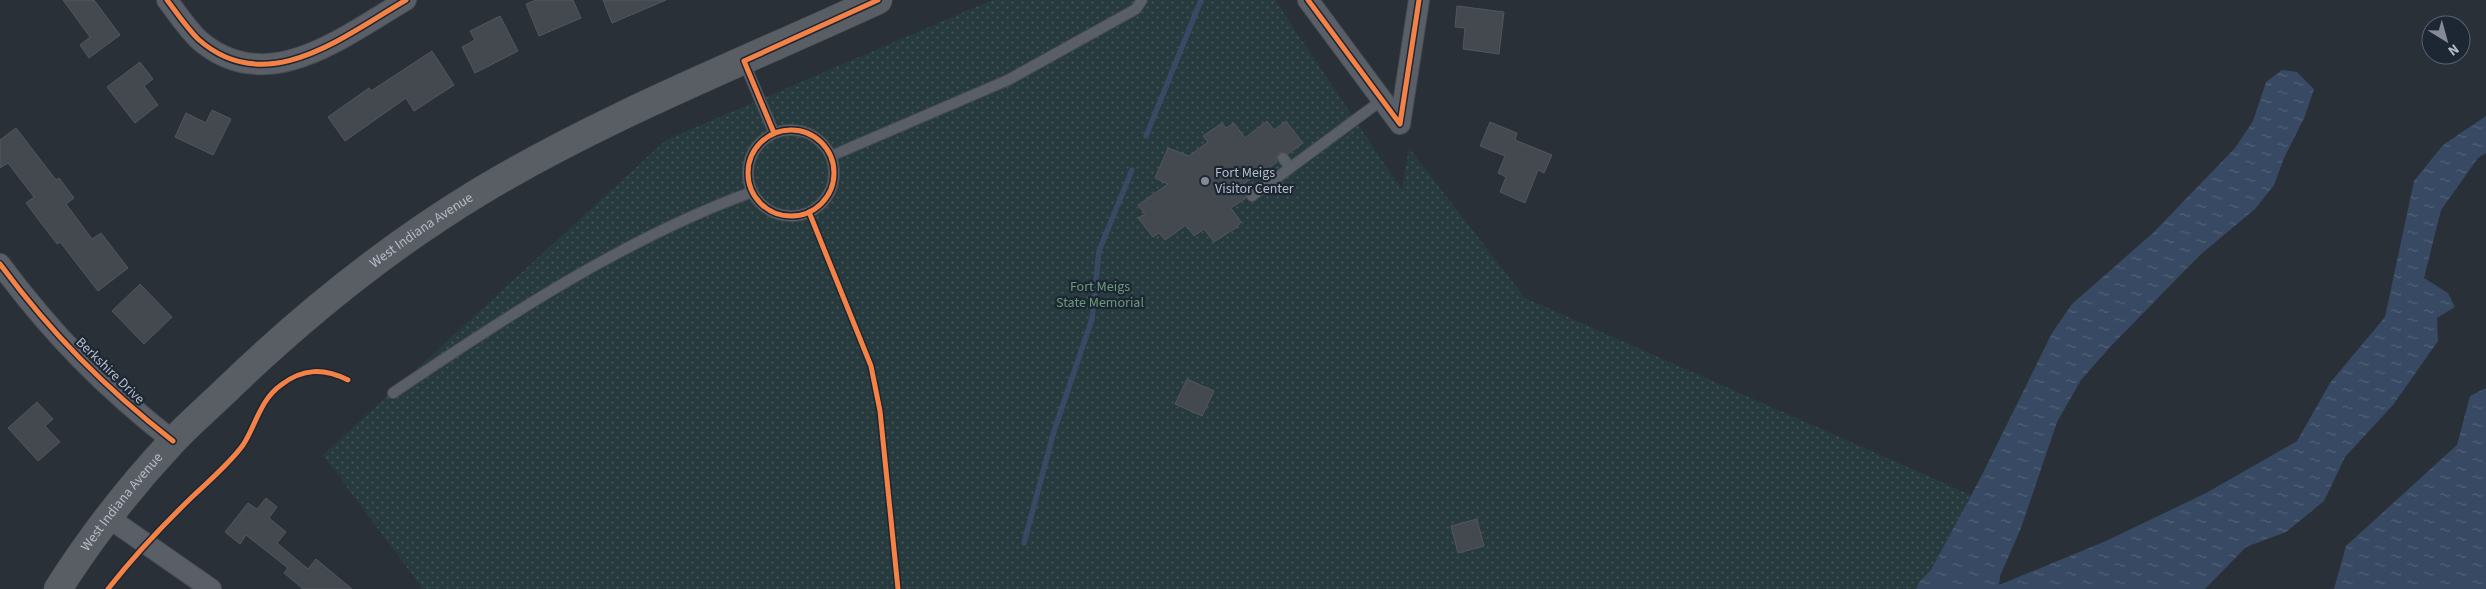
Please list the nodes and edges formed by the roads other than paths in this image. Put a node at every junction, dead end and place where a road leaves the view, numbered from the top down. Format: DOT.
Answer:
graph roads {
  1 [pos="167,0"];
  2 [pos="406,0"];
  3 [pos="878,0"];
  4 [pos="1142,0"];
  5 [pos="1308,0"];
  6 [pos="1419,0"];
  7 [pos="744,61"];
  8 [pos="1382,100"];
  9 [pos="774,133"];
  10 [pos="831,156"];
  11 [pos="1282,158"];
  12 [pos="1290,168"];
  13 [pos="752,192"];
  14 [pos="1252,196"];
  15 [pos="0,264"];
  16 [pos="393,393"];
  17 [pos="173,441"];
  18 [pos="108,518"];
  19 [pos="58,589"];
  20 [pos="211,589"];
  1 -- 2 [label="street"];
  3 -- 7 [label="main road, West Indiana Avenue"];
  4 -- 10 [label="lane"];
  5 -- 8 [label="street"];
  6 -- 8 [label="street"];
  7 -- 9 [label="lane"];
  7 -- 17 [label="main road, West Indiana Avenue"];
  8 -- 12 [label="lane"];
  9 -- 10 [label="lane"];
  9 -- 13 [label="lane"];
  10 -- 13 [label="lane"];
  11 -- 12 [label="lane"];
  12 -- 14 [label="lane"];
  13 -- 16 [label="lane"];
  15 -- 17 [label="street, Berkshire Drive"];
  17 -- 18 [label="main road, West Indiana Avenue"];
  18 -- 19 [label="main road, West Indiana Avenue"];
  18 -- 20 [label="street"];
}
